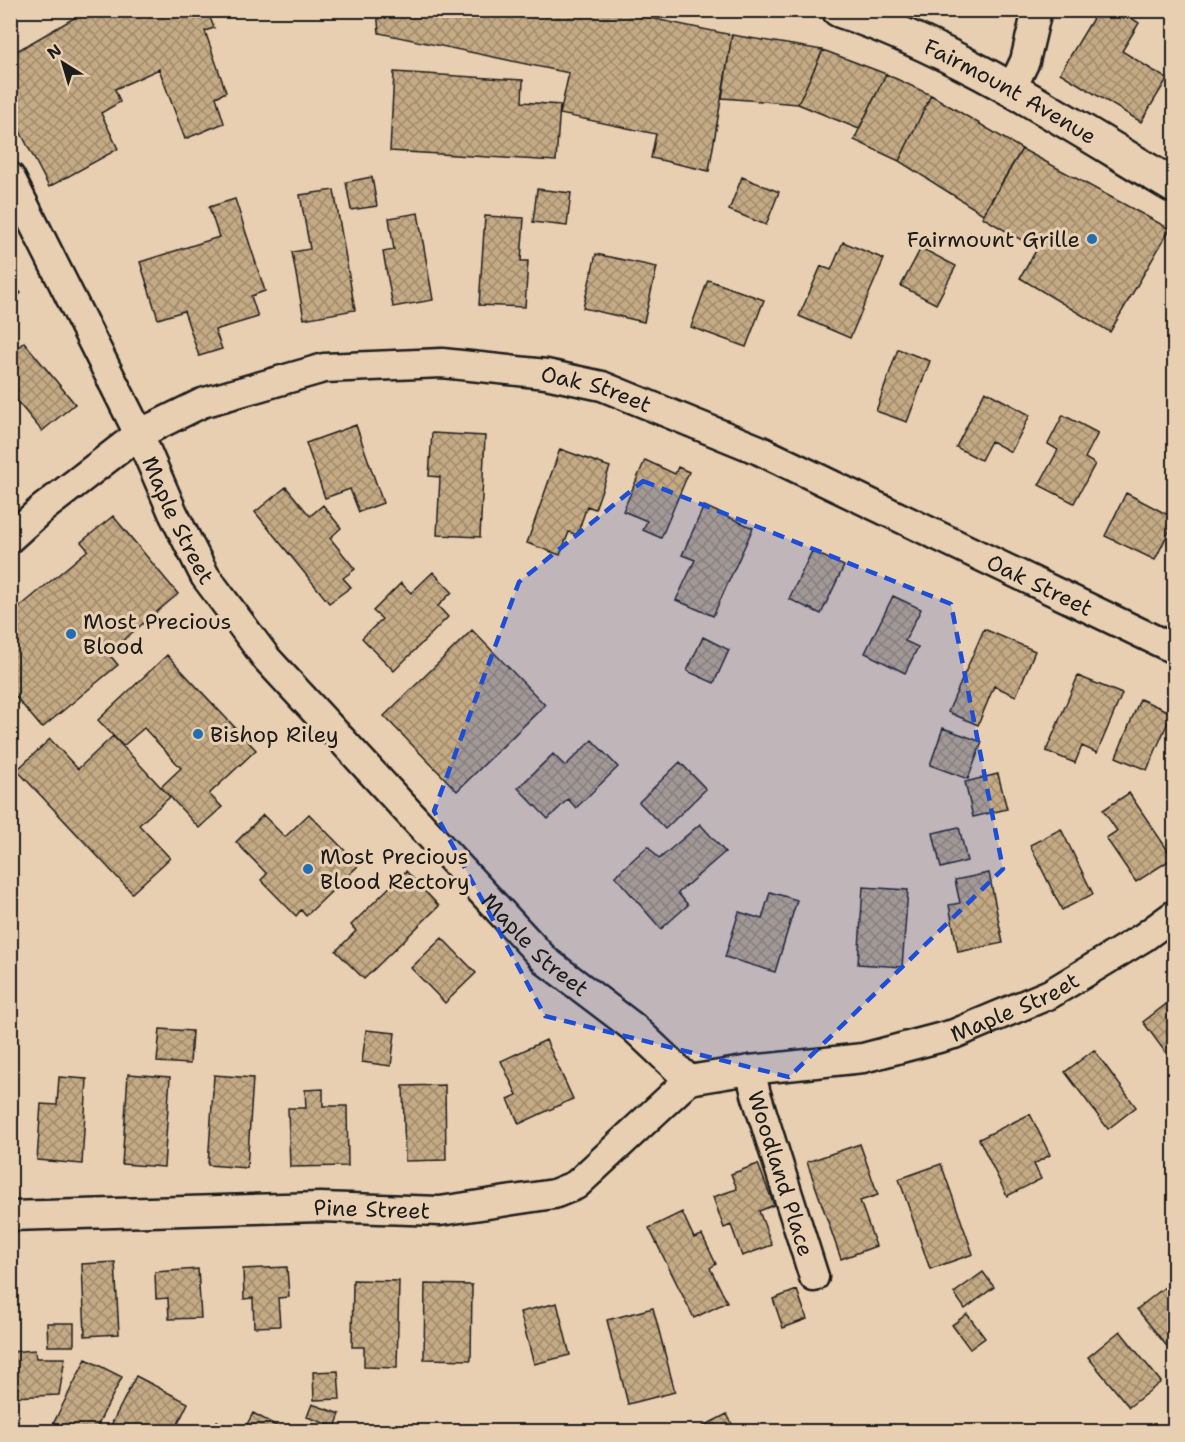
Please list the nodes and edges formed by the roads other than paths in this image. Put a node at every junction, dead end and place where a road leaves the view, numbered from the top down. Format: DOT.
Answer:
graph roads {
  1 [pos="1037,10"];
  2 [pos="853,13"];
  3 [pos="1011,90"];
  4 [pos="10,177"];
  5 [pos="1174,186"];
  6 [pos="139,434"];
  7 [pos="10,538"];
  8 [pos="1174,648"];
  9 [pos="1174,915"];
  10 [pos="750,1070"];
  11 [pos="689,1080"];
  12 [pos="10,1216"];
  13 [pos="814,1277"];
  1 -- 3 [label="street"];
  2 -- 3 [label="main road, Fairmount Avenue"];
  3 -- 5 [label="main road, Fairmount Avenue"];
  4 -- 6 [label="street, Maple Street"];
  6 -- 7 [label="street, Oak Street"];
  6 -- 8 [label="street, Oak Street"];
  6 -- 11 [label="street, Maple Street"];
  9 -- 10 [label="street, Maple Street"];
  10 -- 11 [label="street, Maple Street"];
  10 -- 13 [label="street, Woodland Place"];
  11 -- 12 [label="street, Pine Street"];
}
